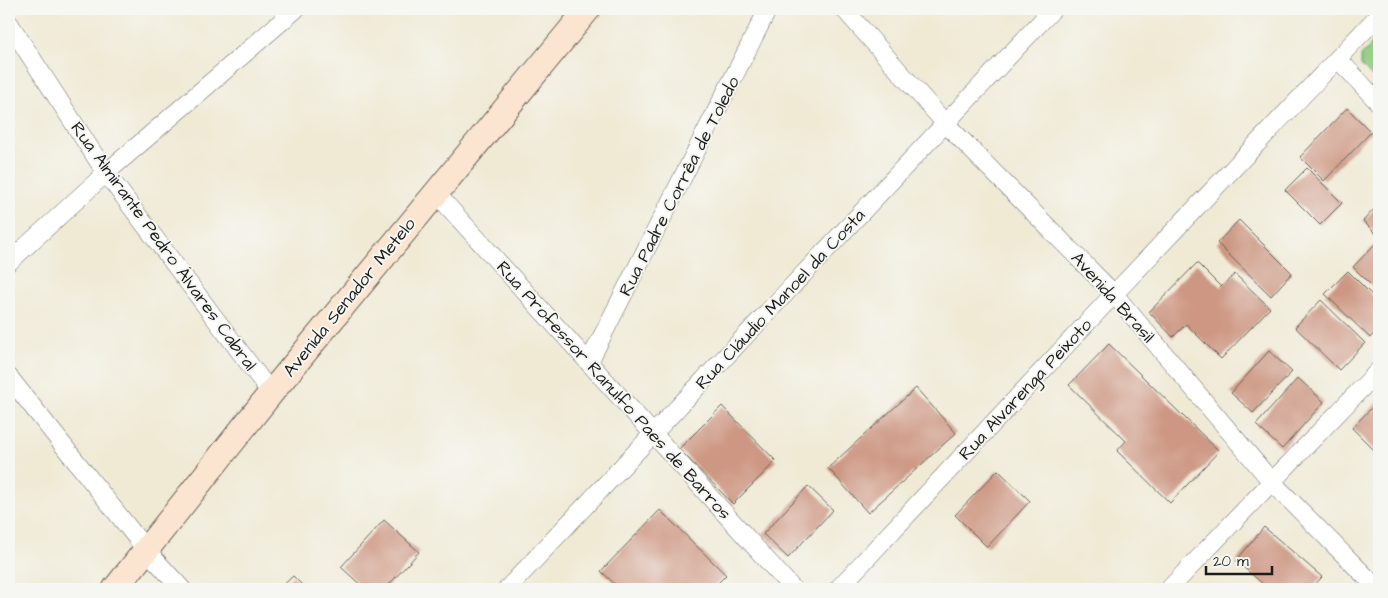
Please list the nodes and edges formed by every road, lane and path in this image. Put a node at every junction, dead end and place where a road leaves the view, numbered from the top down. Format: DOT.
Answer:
graph roads {
  1 [pos="296,9"];
  2 [pos="588,9"];
  3 [pos="768,9"];
  4 [pos="844,9"];
  5 [pos="1054,9"];
  6 [pos="1379,16"];
  7 [pos="9,23"];
  8 [pos="1338,59"];
  9 [pos="1379,103"];
  10 [pos="945,124"];
  11 [pos="106,173"];
  12 [pos="436,192"];
  13 [pos="9,262"];
  14 [pos="1114,294"];
  15 [pos="590,362"];
  16 [pos="1379,370"];
  17 [pos="9,377"];
  18 [pos="271,393"];
  19 [pos="654,433"];
  20 [pos="1271,481"];
  21 [pos="147,551"];
  22 [pos="115,589"];
  23 [pos="182,589"];
  24 [pos="507,589"];
  25 [pos="793,589"];
  26 [pos="838,589"];
  27 [pos="1169,589"];
  28 [pos="1378,589"];
  1 -- 11 [label="street"];
  2 -- 12 [label="main road, Avenida Senador Metelo"];
  3 -- 15 [label="street, Rua Padre Corrêa de Toledo"];
  4 -- 10 [label="street, Avenida Brasil"];
  5 -- 10 [label="street, Rua Cláudio Manoel da Costa"];
  6 -- 8 [label="street, Rua Alvarenga Peixoto"];
  7 -- 11 [label="street, Rua Almirante Pedro Álvares Cabral"];
  8 -- 9 [label="street"];
  8 -- 14 [label="street, Rua Alvarenga Peixoto"];
  10 -- 14 [label="street, Avenida Brasil"];
  10 -- 19 [label="street, Rua Cláudio Manoel da Costa"];
  11 -- 13 [label="street"];
  11 -- 18 [label="street, Rua Almirante Pedro Álvares Cabral"];
  12 -- 15 [label="street, Rua Professor Ranulfo Paes de Barros"];
  12 -- 18 [label="main road, Avenida Senador Metelo"];
  14 -- 20 [label="street, Avenida Brasil"];
  14 -- 26 [label="street, Rua Alvarenga Peixoto"];
  15 -- 19 [label="street, Rua Professor Ranulfo Paes de Barros"];
  16 -- 20 [label="street"];
  17 -- 21 [label="street"];
  18 -- 21 [label="main road, Avenida Senador Metelo"];
  19 -- 24 [label="street, Rua Cláudio Manoel da Costa"];
  19 -- 25 [label="street, Rua Professor Ranulfo Paes de Barros"];
  20 -- 27 [label="street"];
  20 -- 28 [label="street, Avenida Brasil"];
  21 -- 22 [label="main road, Avenida Senador Metelo"];
  21 -- 23 [label="street"];
}
